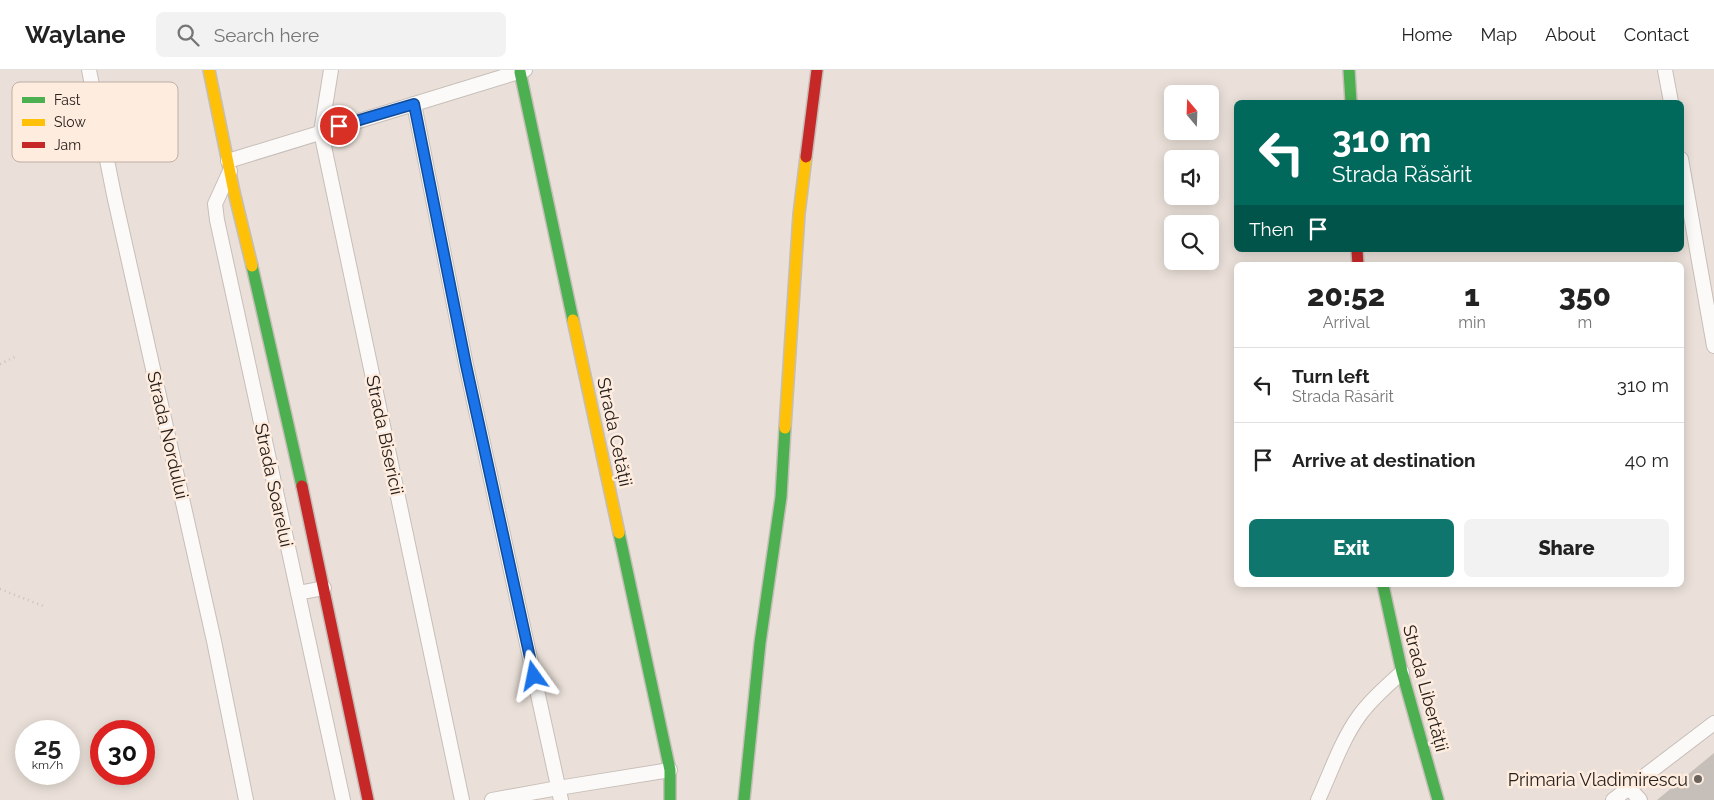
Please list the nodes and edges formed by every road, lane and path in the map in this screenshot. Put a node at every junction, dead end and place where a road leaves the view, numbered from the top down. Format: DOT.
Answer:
graph roads {
  1 [pos="209,70"];
  2 [pos="331,70"];
  3 [pos="817,70"];
  4 [pos="1349,70"];
  5 [pos="1665,70"];
  6 [pos="522,71"];
  7 [pos="1351,100"];
  8 [pos="1671,100"];
  9 [pos="414,104"];
  10 [pos="321,132"];
  11 [pos="107,162"];
  12 [pos="229,166"];
  13 [pos="1684,176"];
  14 [pos="1714,346"];
  15 [pos="18,356"];
  16 [pos="0,364"];
  17 [pos="1383,587"];
  18 [pos="324,588"];
  19 [pos="0,589"];
  20 [pos="298,593"];
  21 [pos="43,606"];
  22 [pos="1402,672"];
  23 [pos="1714,722"];
  24 [pos="670,770"];
  25 [pos="1629,788"];
  26 [pos="560,794"];
  27 [pos="246,800"];
  28 [pos="343,800"];
  29 [pos="368,800"];
  30 [pos="462,800"];
  31 [pos="492,800"];
  32 [pos="670,800"];
  33 [pos="744,800"];
  34 [pos="1318,800"];
  35 [pos="1438,800"];
  36 [pos="1613,800"];
  37 [pos="1640,800"];
  1 -- 12 [label="street, Strada Soarelui"];
  2 -- 10 [label="street, Strada Bisericii"];
  3 -- 33 [label="street"];
  4 -- 7 [label="street"];
  5 -- 8 [label="street"];
  6 -- 9 [label="street"];
  6 -- 24 [label="street, Strada Cetății"];
  9 -- 10 [label="street"];
  9 -- 26 [label="street"];
  10 -- 12 [label="street"];
  10 -- 30 [label="street, Strada Bisericii"];
  11 -- 27 [label="street, Strada Nordului"];
  12 -- 18 [label="street, Strada Soarelui"];
  12 -- 20 [label="street, Strada Soarelui"];
  13 -- 14 [label="street"];
  15 -- 16 [label="path"];
  17 -- 22 [label="street, Strada Libertății"];
  18 -- 20 [label="street"];
  18 -- 29 [label="street, Strada Soarelui"];
  19 -- 21 [label="path"];
  20 -- 28 [label="street, Strada Soarelui"];
  22 -- 34 [label="street"];
  22 -- 35 [label="street, Strada Libertății"];
  23 -- 25 [label="street"];
  24 -- 26 [label="street"];
  24 -- 32 [label="street, Strada Cetății"];
  25 -- 36 [label="street"];
  25 -- 37 [label="street"];
  26 -- 31 [label="street"];
}
